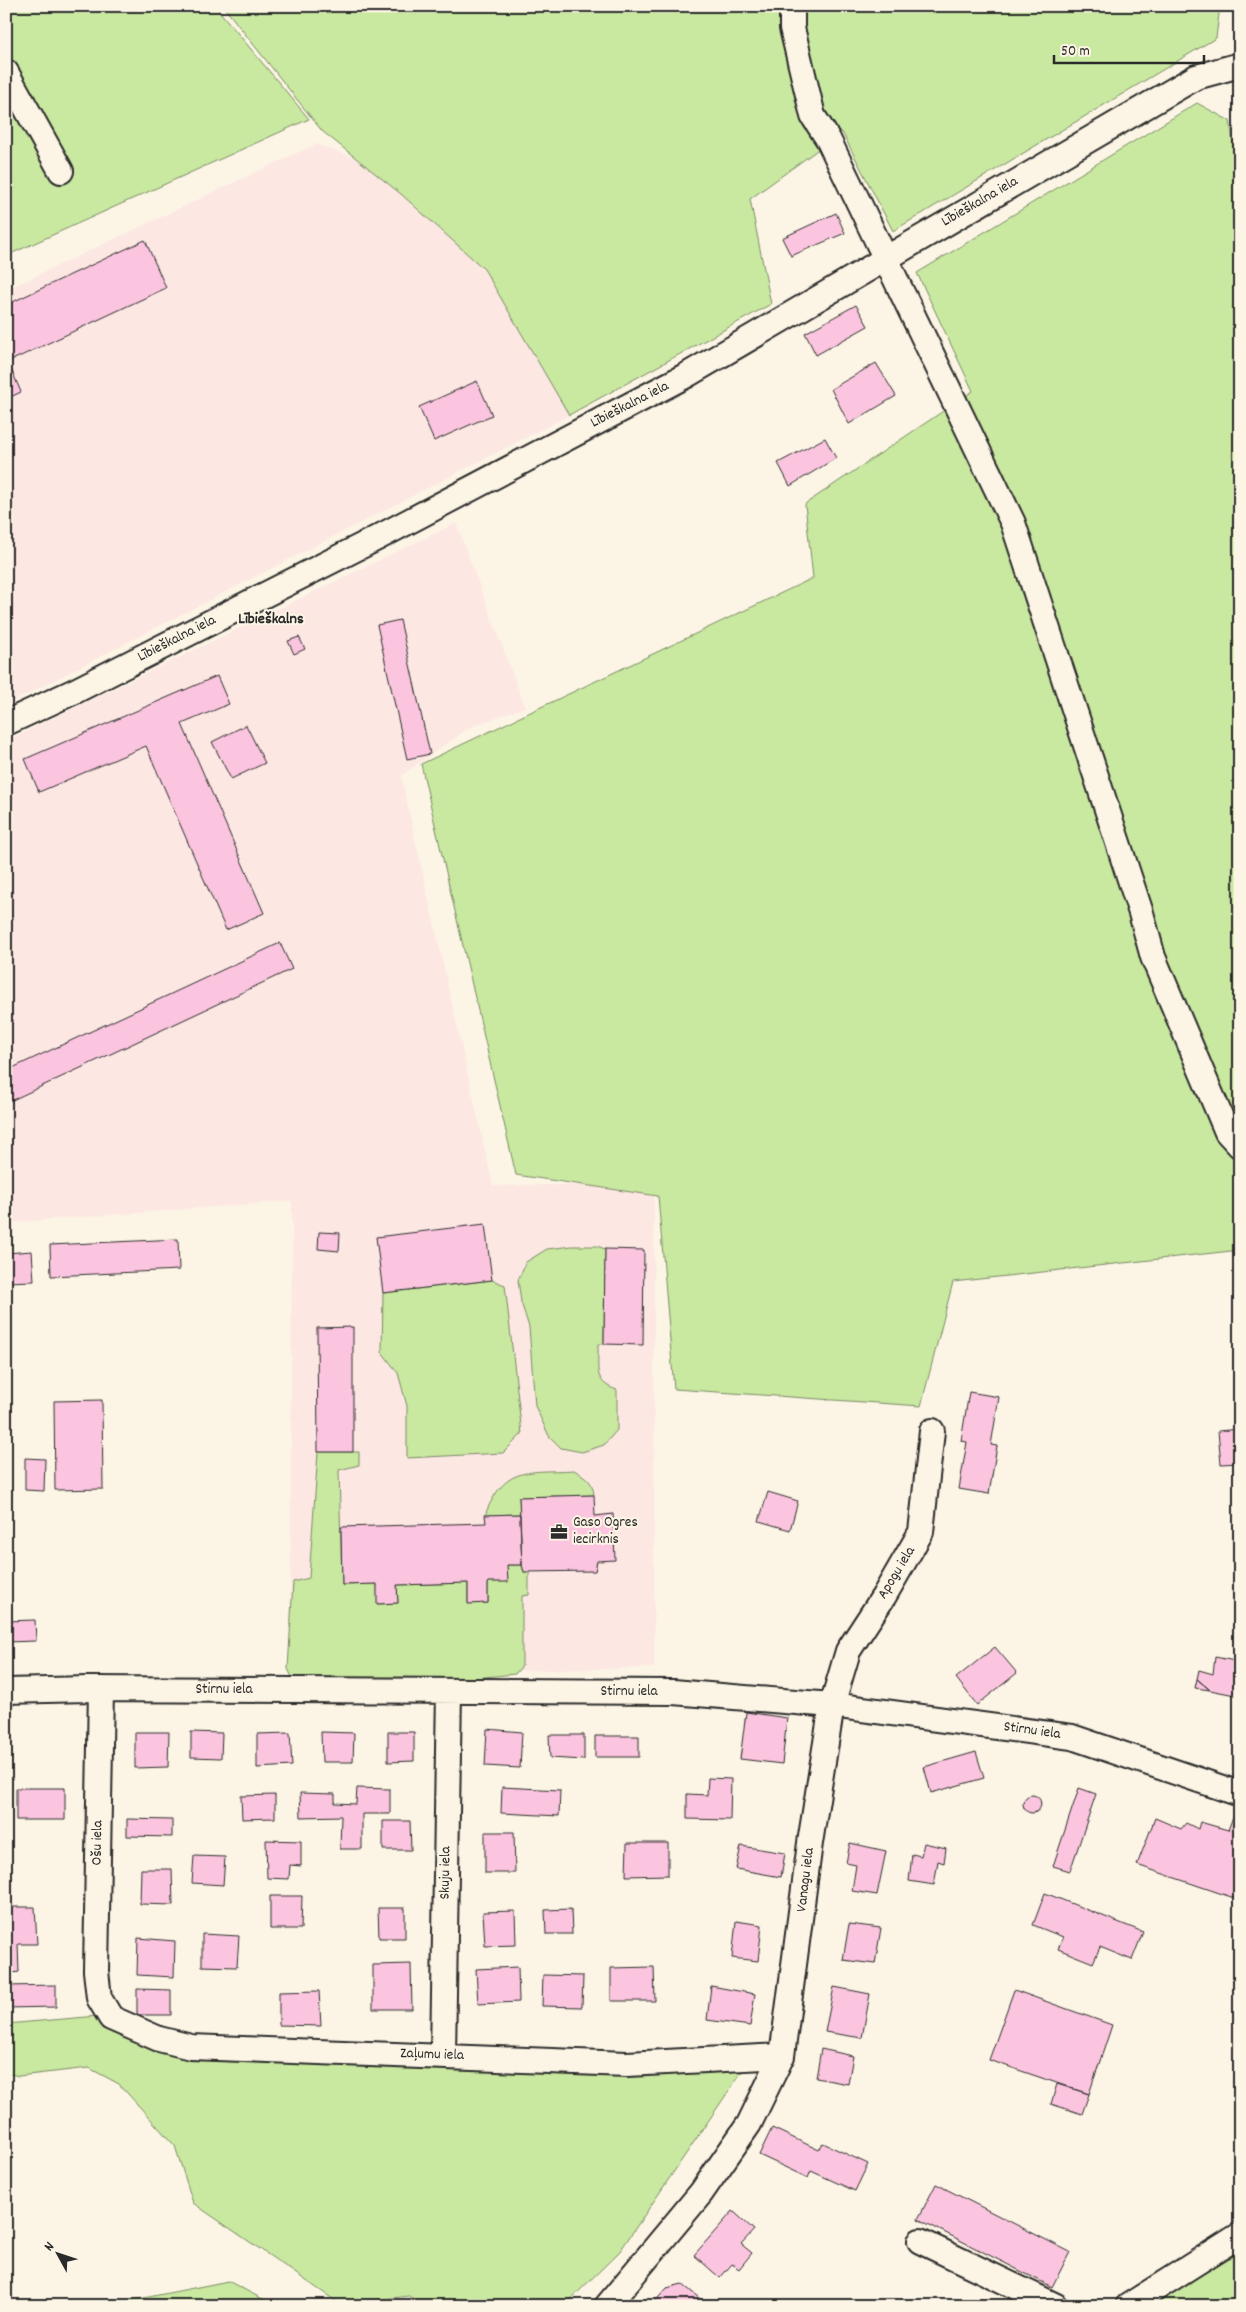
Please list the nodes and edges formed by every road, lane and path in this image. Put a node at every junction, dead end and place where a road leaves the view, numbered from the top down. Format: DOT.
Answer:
graph roads {
  1 [pos="792,6"];
  2 [pos="1240,64"];
  3 [pos="6,72"];
  4 [pos="62,171"];
  5 [pos="886,257"];
  6 [pos="6,723"];
  7 [pos="1240,1146"];
  8 [pos="932,1431"];
  9 [pos="101,1689"];
  10 [pos="6,1692"];
  11 [pos="449,1692"];
  12 [pos="832,1704"];
  13 [pos="1240,1794"];
  14 [pos="100,1998"];
  15 [pos="443,2055"];
  16 [pos="782,2056"];
  17 [pos="1240,2235"];
  18 [pos="920,2241"];
  19 [pos="607,2306"];
  20 [pos="1056,2306"];
  21 [pos="1128,2306"];
  1 -- 5 [label="street"];
  2 -- 5 [label="street, Lībieškalna iela"];
  3 -- 4 [label="street"];
  5 -- 6 [label="street, Lībieškalna iela"];
  5 -- 7 [label="street"];
  8 -- 12 [label="street, Apogu iela"];
  9 -- 10 [label="street, Stirnu iela"];
  9 -- 11 [label="street, Stirnu iela"];
  9 -- 14 [label="street, Ošu iela"];
  11 -- 12 [label="street, Stirnu iela"];
  11 -- 15 [label="street, Skuju iela"];
  12 -- 13 [label="street, Stirnu iela"];
  12 -- 16 [label="street, Vanagu iela"];
  14 -- 15 [label="street, Zaļumu iela"];
  15 -- 16 [label="street, Zaļumu iela"];
  16 -- 19 [label="street, Vanagu iela"];
  17 -- 21 [label="street"];
  18 -- 20 [label="street"];
}
